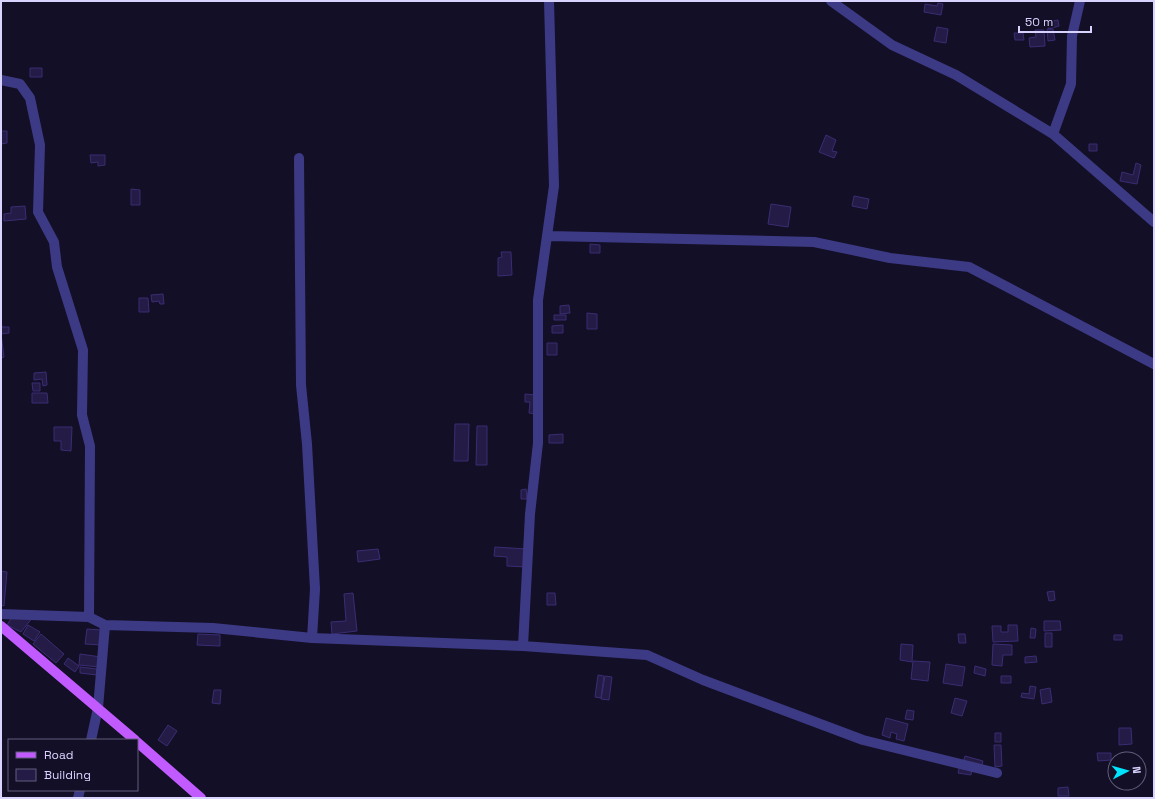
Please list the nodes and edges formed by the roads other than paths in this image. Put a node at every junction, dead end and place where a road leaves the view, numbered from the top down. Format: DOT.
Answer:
graph roads {
  1 [pos="549,1"];
  2 [pos="831,1"];
  3 [pos="1080,1"];
  4 [pos="1,80"];
  5 [pos="1053,134"];
  6 [pos="299,158"];
  7 [pos="1154,222"];
  8 [pos="548,236"];
  9 [pos="1154,364"];
  10 [pos="1,614"];
  11 [pos="89,617"];
  12 [pos="105,625"];
  13 [pos="1,626"];
  14 [pos="312,638"];
  15 [pos="523,646"];
  16 [pos="98,708"];
  17 [pos="91,739"];
  18 [pos="134,739"];
  19 [pos="138,743"];
  20 [pos="997,773"];
  21 [pos="200,798"];
  1 -- 8 [label="street"];
  2 -- 5 [label="street"];
  3 -- 5 [label="street"];
  4 -- 11 [label="street"];
  5 -- 7 [label="street"];
  6 -- 14 [label="street"];
  8 -- 9 [label="street"];
  8 -- 15 [label="street"];
  10 -- 11 [label="street"];
  11 -- 12 [label="street"];
  12 -- 14 [label="street"];
  12 -- 16 [label="street"];
  13 -- 16 [label="main road"];
  14 -- 15 [label="street"];
  15 -- 20 [label="street"];
  16 -- 17 [label="street"];
  16 -- 18 [label="main road"];
  19 -- 21 [label="main road"];
}
